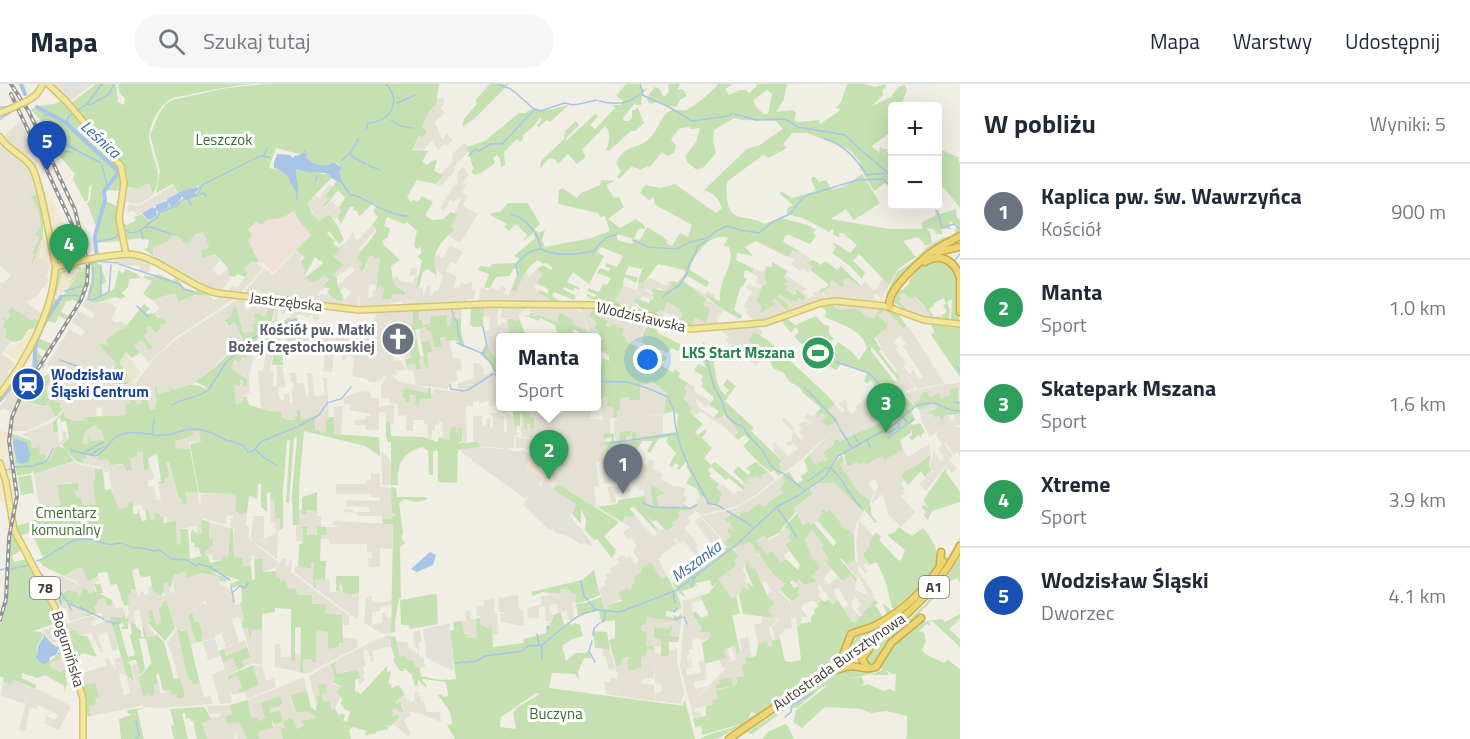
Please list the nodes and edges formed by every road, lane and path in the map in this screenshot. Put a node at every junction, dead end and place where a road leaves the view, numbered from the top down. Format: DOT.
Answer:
graph roads {
  1 [pos="43,84"];
  2 [pos="48,84"];
  3 [pos="1,113"];
  4 [pos="0,137"];
  5 [pos="960,236"];
  6 [pos="960,247"];
  7 [pos="126,253"];
  8 [pos="924,260"];
  9 [pos="56,266"];
  10 [pos="960,276"];
  11 [pos="889,303"];
  12 [pos="518,304"];
  13 [pos="960,312"];
  14 [pos="956,323"];
  15 [pos="1,390"];
  16 [pos="0,463"];
  17 [pos="960,546"];
  18 [pos="941,552"];
  19 [pos="960,553"];
  20 [pos="943,561"];
  21 [pos="939,568"];
  22 [pos="921,620"];
  23 [pos="849,639"];
  24 [pos="868,648"];
  25 [pos="867,668"];
  26 [pos="836,669"];
  27 [pos="83,739"];
  28 [pos="729,739"];
  29 [pos="734,739"];
  1 -- 3 [label="main road, bridge"];
  2 -- 7 [label="main road"];
  4 -- 9 [label="main road"];
  5 -- 8 [label="highway"];
  6 -- 8 [label="highway"];
  7 -- 9 [label="main road, Jastrzębska, bridge"];
  7 -- 12 [label="main road, Jastrzębska"];
  8 -- 10 [label="highway"];
  8 -- 11 [label="highway"];
  9 -- 15 [label="main road"];
  10 -- 13 [label="highway"];
  11 -- 12 [label="main road, Wodzisławska"];
  11 -- 14 [label="main road"];
  16 -- 27 [label="main road, Bogumińska / 78"];
  17 -- 24 [label="highway, Autostrada Bursztynowa / A1"];
  18 -- 21 [label="highway"];
  19 -- 24 [label="highway, Autostrada Bursztynowa / A1"];
  20 -- 21 [label="highway"];
  21 -- 23 [label="highway"];
  22 -- 25 [label="highway"];
  23 -- 24 [label="highway"];
  23 -- 26 [label="highway"];
  24 -- 25 [label="highway"];
  24 -- 26 [label="highway, Autostrada Bursztynowa / A1"];
  25 -- 26 [label="highway"];
  26 -- 28 [label="highway, Autostrada Bursztynowa / A1"];
  26 -- 29 [label="highway, Autostrada Bursztynowa / A1"];
}
